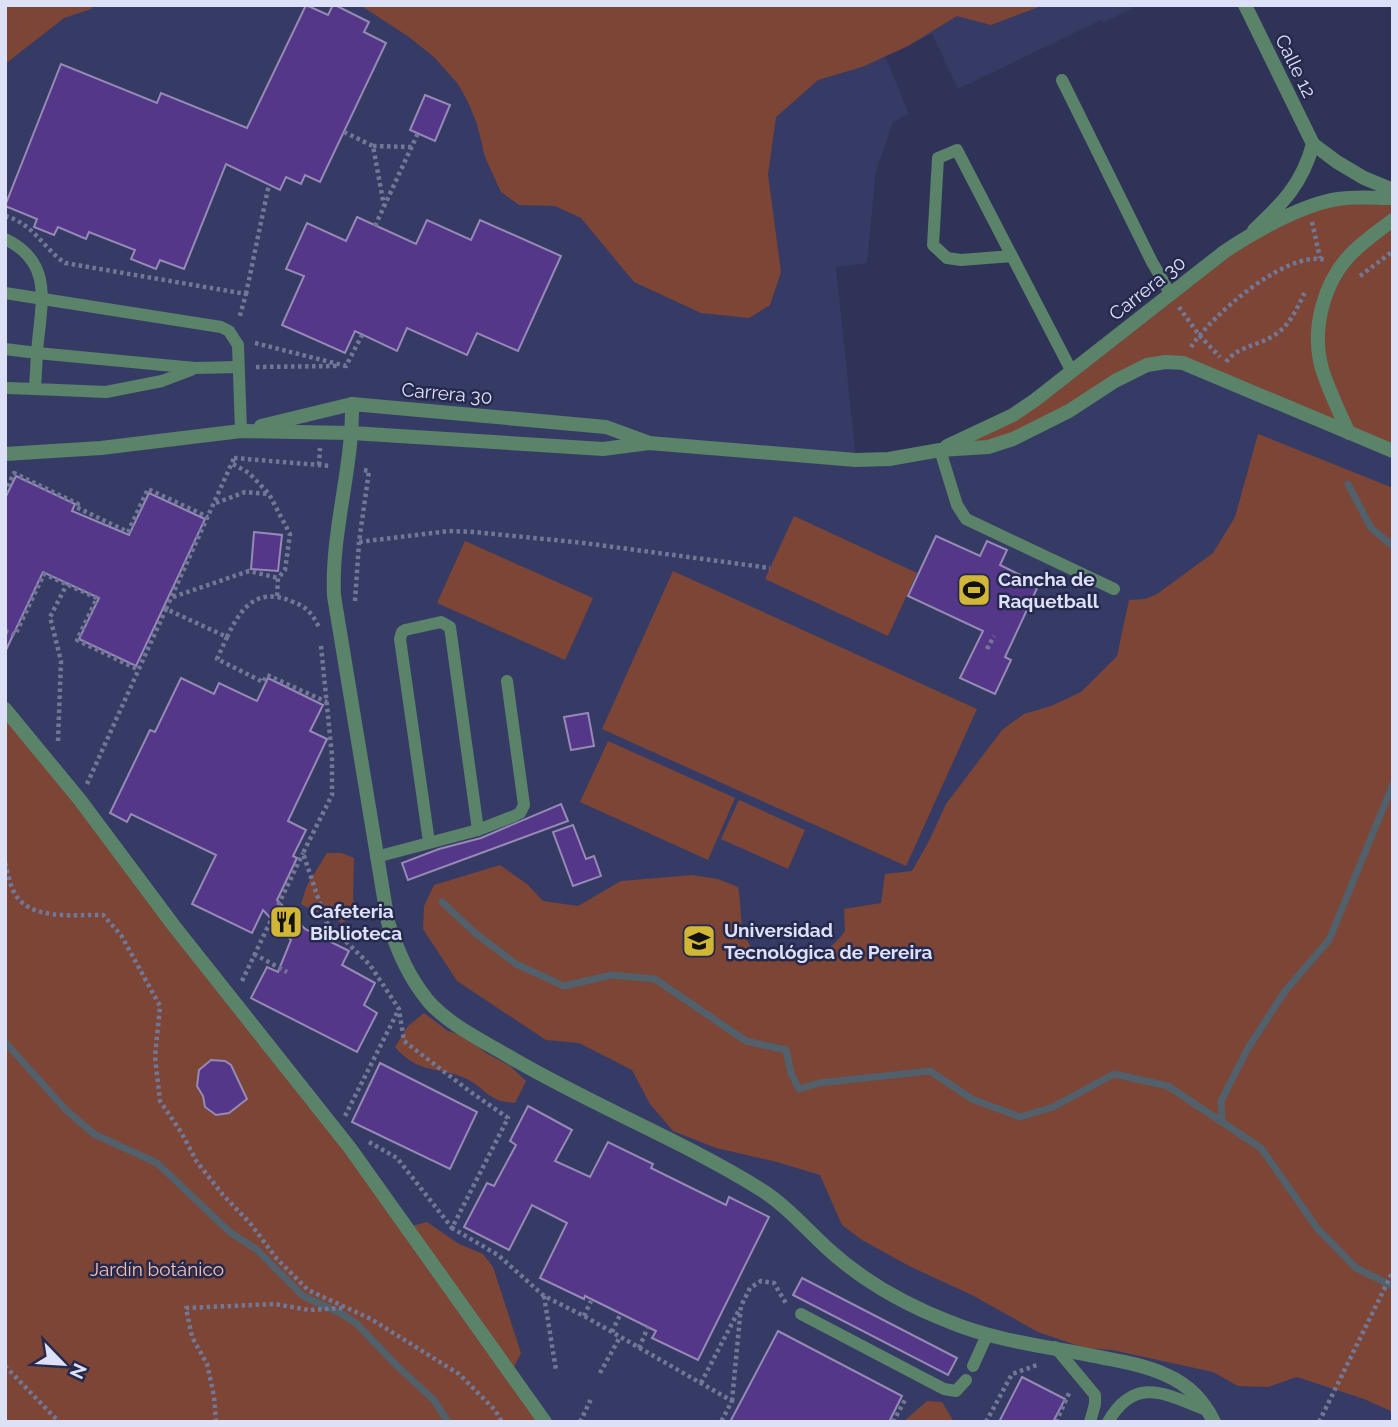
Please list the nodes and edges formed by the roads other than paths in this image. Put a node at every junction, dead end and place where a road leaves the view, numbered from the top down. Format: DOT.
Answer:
graph roads {
  1 [pos="1245,5"];
  2 [pos="1062,80"];
  3 [pos="1313,144"];
  4 [pos="1393,190"];
  5 [pos="1393,198"];
  6 [pos="1393,220"];
  7 [pos="1249,234"];
  8 [pos="5,239"];
  9 [pos="1012,256"];
  10 [pos="5,293"];
  11 [pos="1171,295"];
  12 [pos="41,298"];
  13 [pos="5,349"];
  14 [pos="37,353"];
  15 [pos="238,367"];
  16 [pos="195,368"];
  17 [pos="1072,372"];
  18 [pos="7,388"];
  19 [pos="35,389"];
  20 [pos="352,404"];
  21 [pos="241,431"];
  22 [pos="352,433"];
  23 [pos="1349,433"];
  24 [pos="649,443"];
  25 [pos="940,450"];
  26 [pos="1393,451"];
  27 [pos="6,454"];
  28 [pos="1114,589"];
  29 [pos="507,681"];
  30 [pos="5,709"];
  31 [pos="478,830"];
  32 [pos="429,842"];
  33 [pos="376,857"];
  34 [pos="801,1314"];
  35 [pos="987,1335"];
  36 [pos="1055,1347"];
  37 [pos="973,1366"];
  38 [pos="966,1380"];
  39 [pos="1211,1416"];
  40 [pos="545,1422"];
  41 [pos="1090,1422"];
  42 [pos="1108,1422"];
  1 -- 3 [label="street, Calle 12"];
  2 -- 11 [label="lane"];
  3 -- 4 [label="street, Calle 12"];
  3 -- 7 [label="street"];
  5 -- 7 [label="street, Carrera 30"];
  6 -- 23 [label="street"];
  7 -- 11 [label="street, Carrera 30"];
  8 -- 12 [label="lane"];
  9 -- 9 [label="lane"];
  9 -- 17 [label="lane"];
  10 -- 12 [label="lane"];
  11 -- 17 [label="street, Carrera 30"];
  12 -- 14 [label="lane"];
  12 -- 15 [label="lane"];
  13 -- 14 [label="lane"];
  14 -- 16 [label="lane"];
  14 -- 19 [label="lane"];
  15 -- 16 [label="lane"];
  15 -- 21 [label="lane"];
  16 -- 19 [label="lane"];
  17 -- 25 [label="street, Carrera 30"];
  18 -- 19 [label="lane"];
  20 -- 21 [label="street, Carrera 30"];
  20 -- 22 [label="street"];
  20 -- 24 [label="street, Carrera 30"];
  21 -- 22 [label="street, Carrera 30"];
  21 -- 27 [label="street, Carrera 30"];
  22 -- 24 [label="street, Carrera 30"];
  22 -- 33 [label="street"];
  23 -- 25 [label="street, Carrera 30"];
  23 -- 26 [label="street, Carrera 30"];
  24 -- 25 [label="street, Carrera 30"];
  25 -- 28 [label="lane"];
  29 -- 31 [label="lane"];
  30 -- 40 [label="street"];
  31 -- 32 [label="lane"];
  31 -- 32 [label="lane"];
  32 -- 33 [label="lane"];
  33 -- 35 [label="street"];
  34 -- 38 [label="lane"];
  35 -- 36 [label="street"];
  35 -- 37 [label="lane"];
  36 -- 39 [label="street"];
  36 -- 41 [label="lane"];
  39 -- 42 [label="lane"];
}
